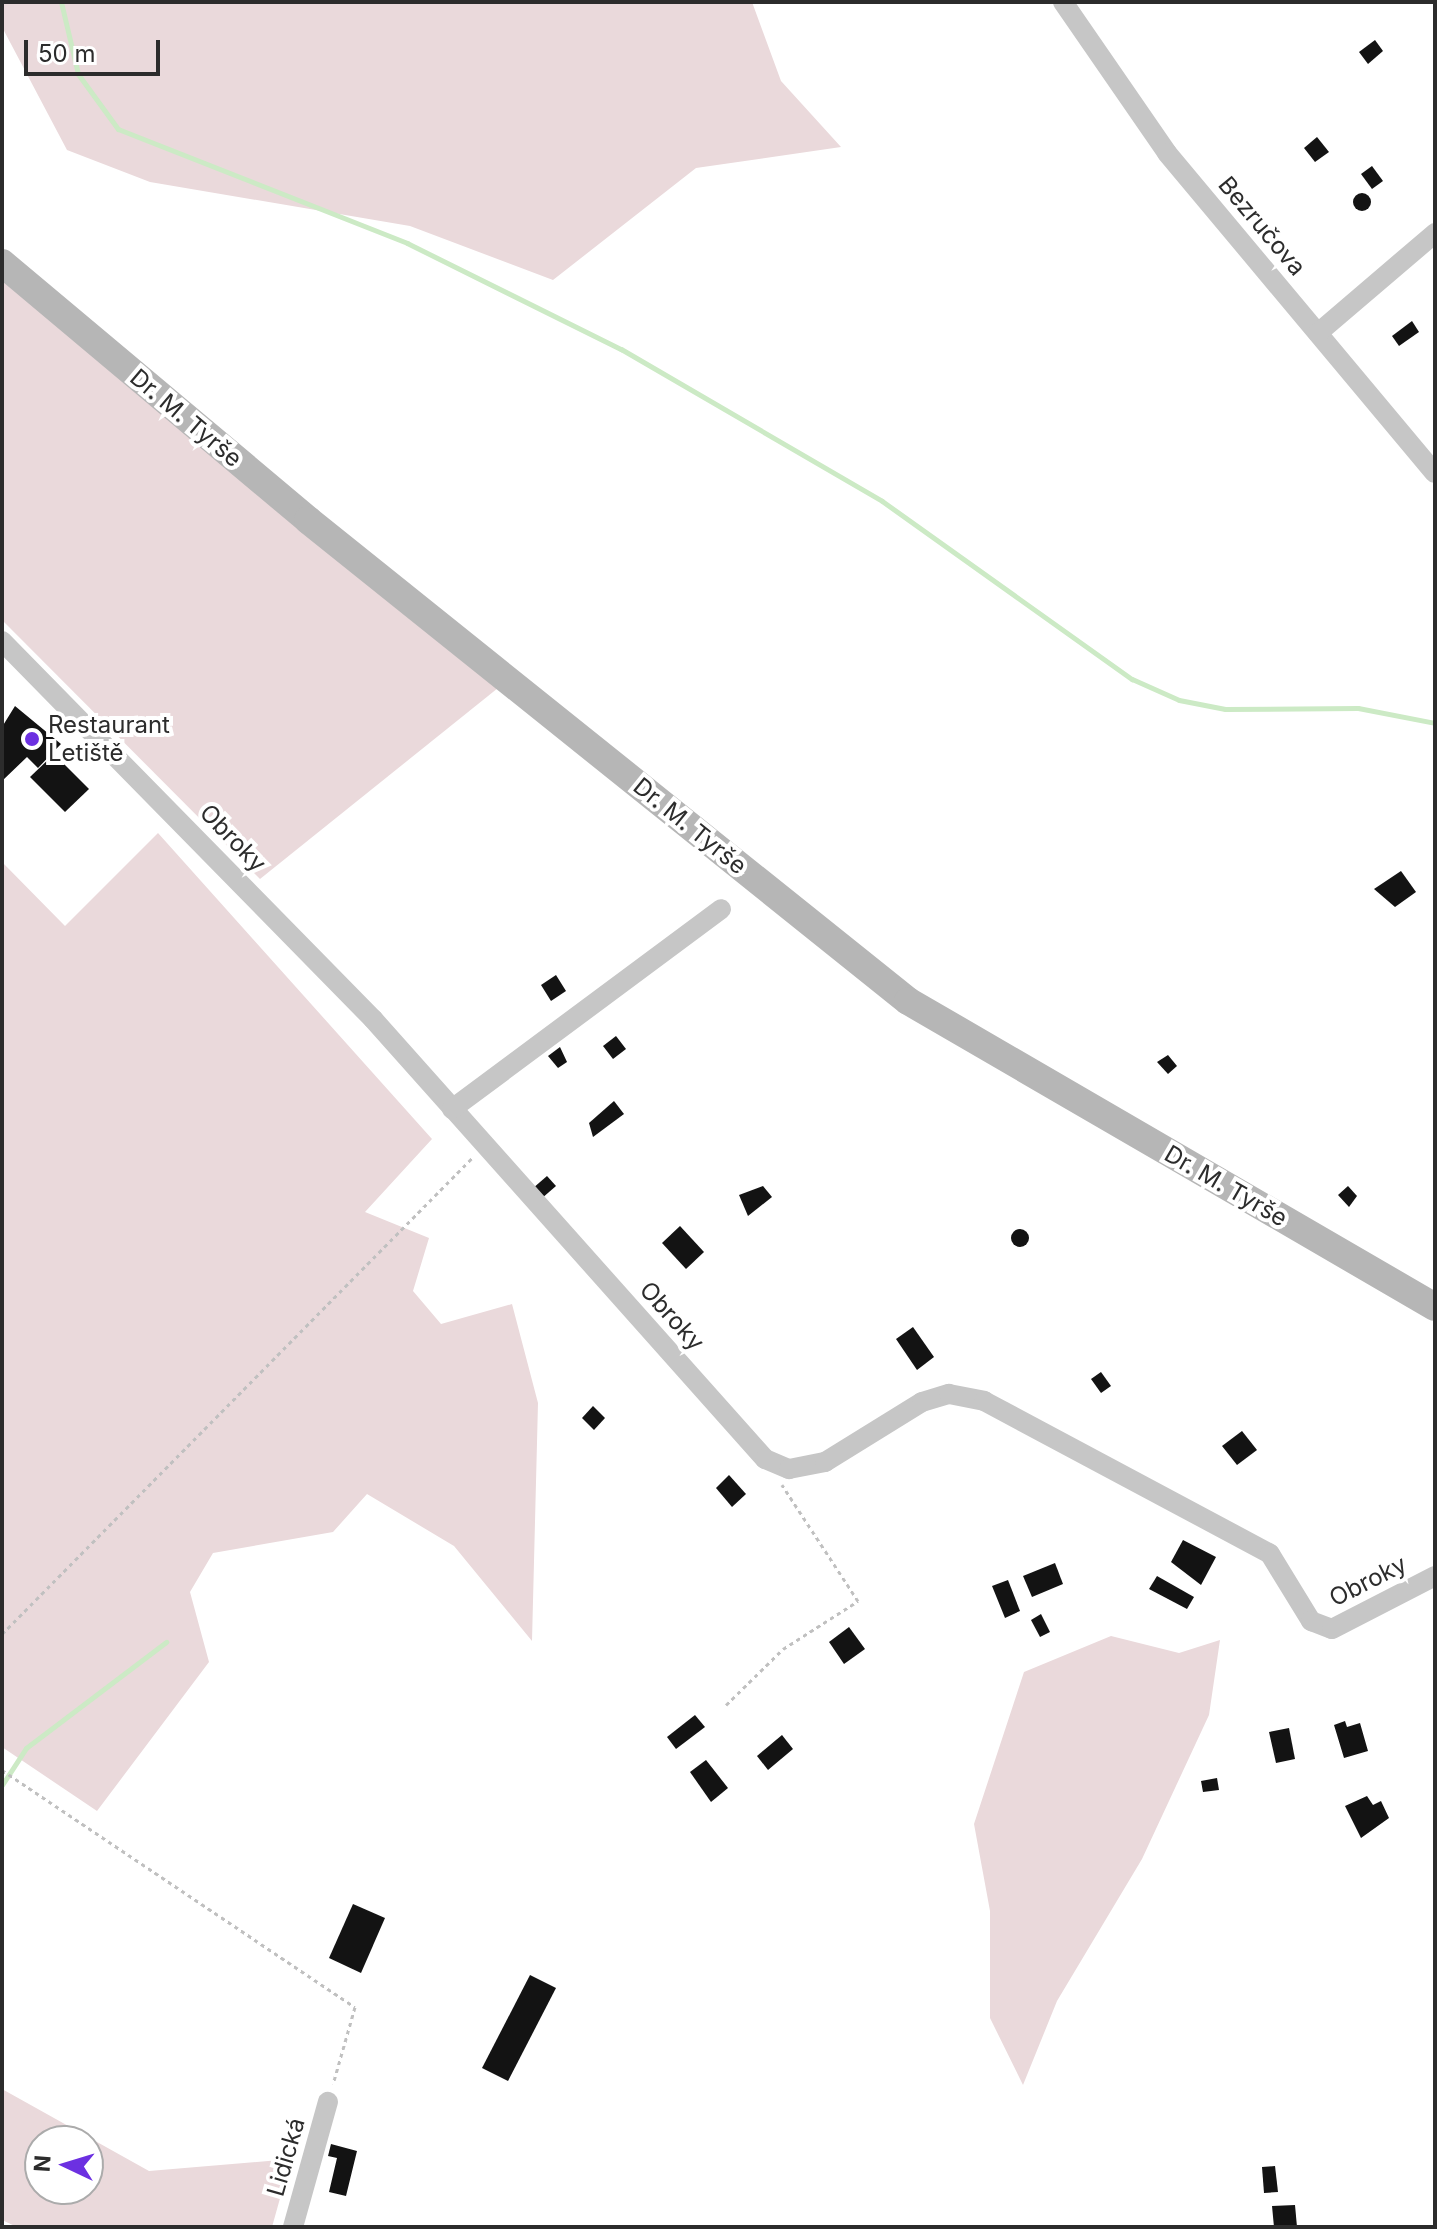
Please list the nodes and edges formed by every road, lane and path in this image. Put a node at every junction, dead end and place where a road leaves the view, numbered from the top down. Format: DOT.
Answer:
graph roads {
  1 [pos="1063,2"];
  2 [pos="1435,233"];
  3 [pos="2,263"];
  4 [pos="1318,333"];
  5 [pos="1435,473"];
  6 [pos="2,641"];
  7 [pos="721,909"];
  8 [pos="452,1109"];
  9 [pos="484,1145"];
  10 [pos="1435,1307"];
  11 [pos="783,1466"];
  12 [pos="1435,1576"];
  13 [pos="2,1634"];
  14 [pos="726,1705"];
  15 [pos="2,1770"];
  16 [pos="328,2102"];
  17 [pos="293,2227"];
  1 -- 4 [label="street, Bezručova"];
  2 -- 4 [label="street"];
  3 -- 10 [label="street, Dr. M. Tyrše"];
  4 -- 5 [label="street, Bezručova"];
  6 -- 8 [label="street, Obroky"];
  7 -- 8 [label="street"];
  8 -- 9 [label="street, Obroky"];
  9 -- 11 [label="street, Obroky"];
  9 -- 13 [label="path"];
  11 -- 12 [label="street, Obroky"];
  11 -- 14 [label="path"];
  15 -- 16 [label="path"];
  16 -- 17 [label="street, Lidická"];
}
